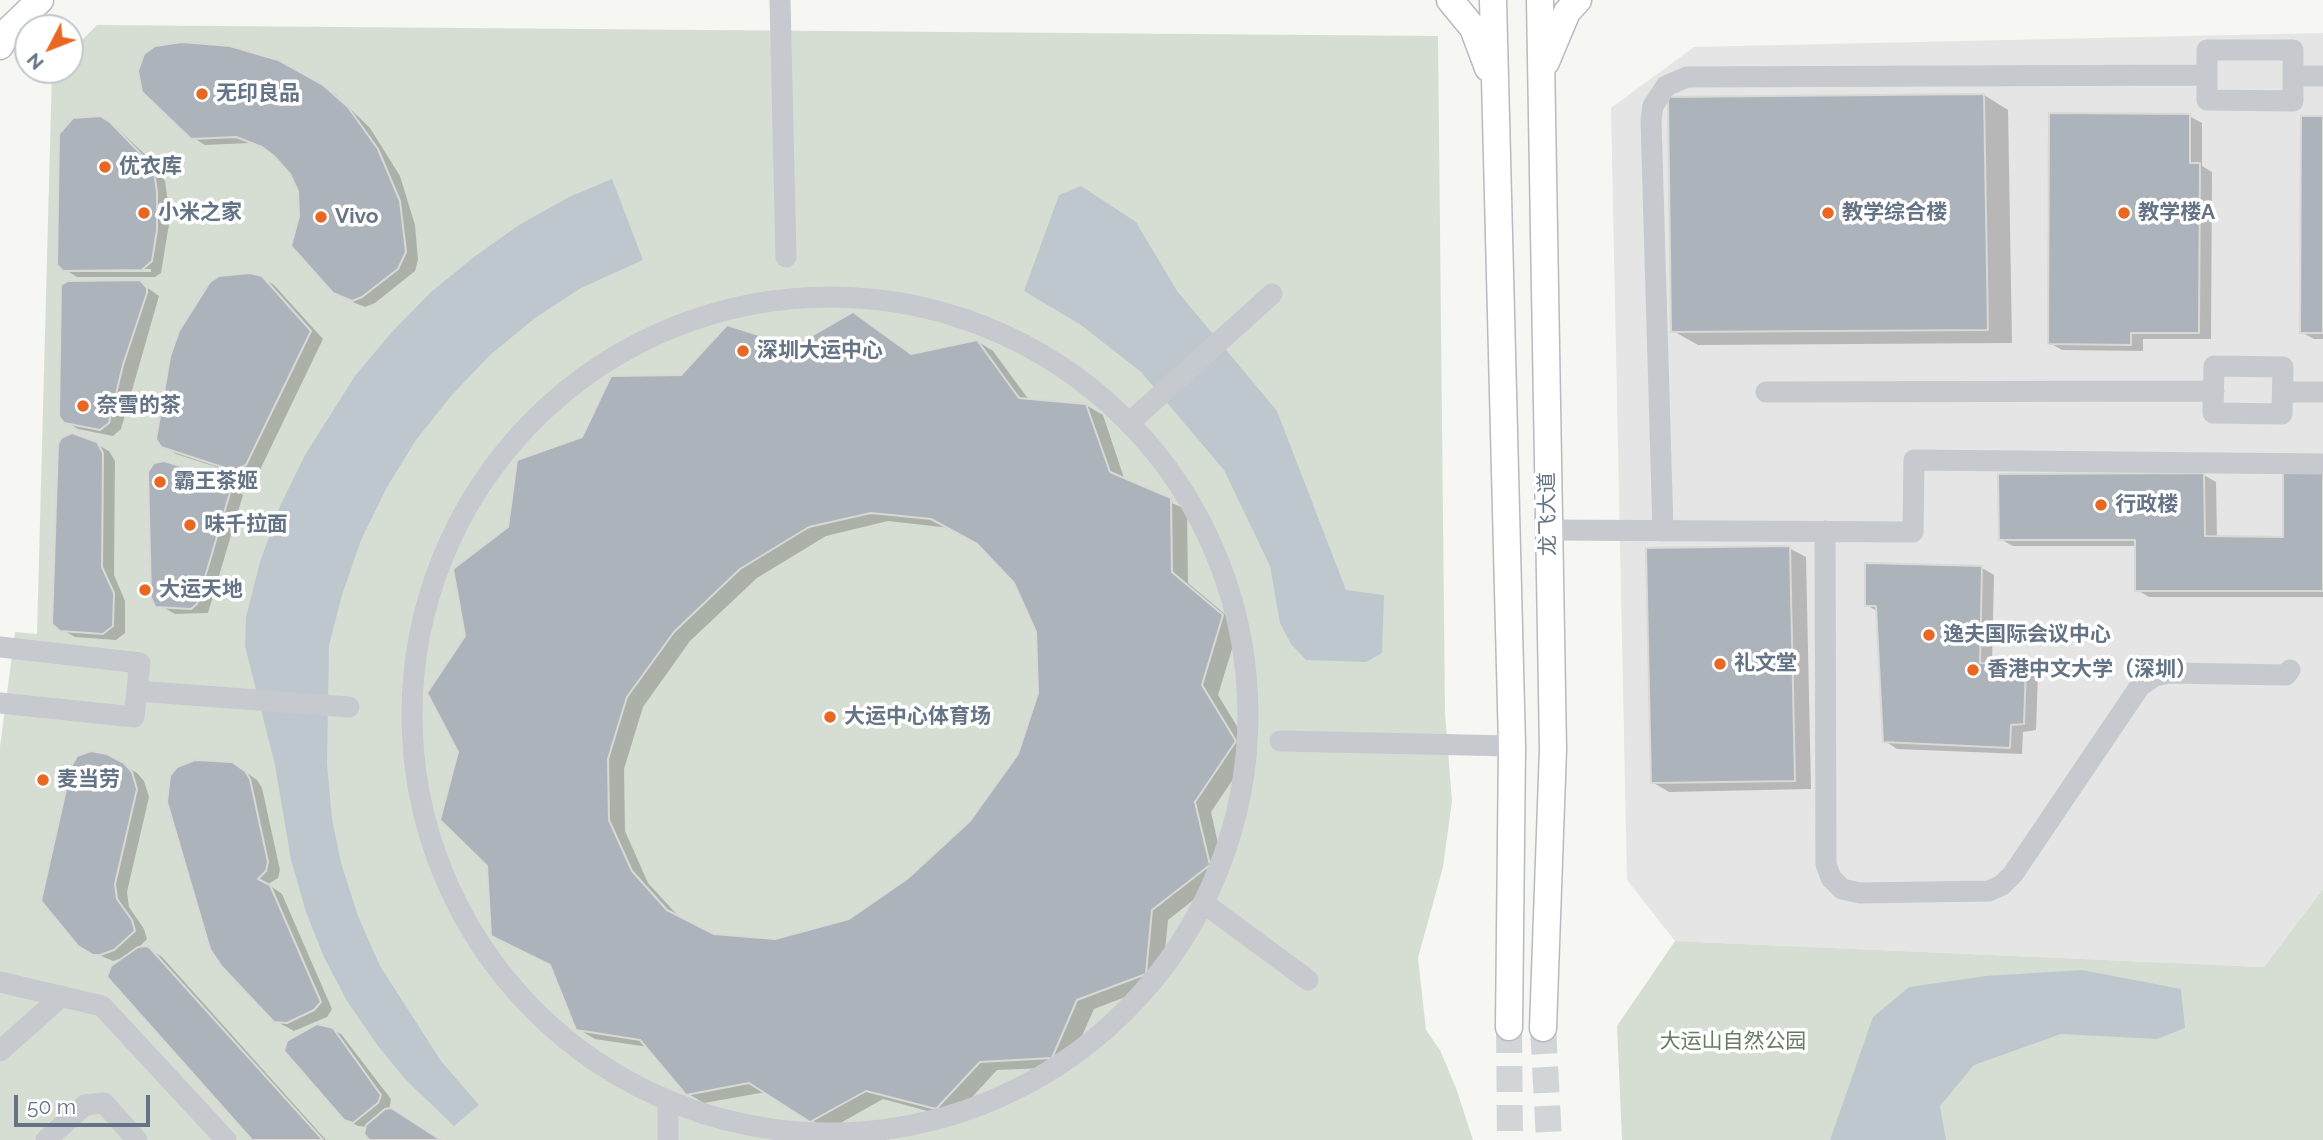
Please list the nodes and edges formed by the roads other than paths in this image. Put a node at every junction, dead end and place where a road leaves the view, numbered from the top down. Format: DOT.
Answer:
graph roads {
  1 [pos="40,0"];
  2 [pos="780,0"];
  3 [pos="1450,0"];
  4 [pos="1493,0"];
  5 [pos="1540,0"];
  6 [pos="1578,0"];
  7 [pos="0,46"];
  8 [pos="2207,75"];
  9 [pos="2293,76"];
  10 [pos="2323,76"];
  11 [pos="1540,80"];
  12 [pos="1495,90"];
  13 [pos="786,257"];
  14 [pos="1272,294"];
  15 [pos="2214,391"];
  16 [pos="1766,392"];
  17 [pos="2283,392"];
  18 [pos="2323,392"];
  19 [pos="1129,423"];
  20 [pos="2323,464"];
  21 [pos="1548,530"];
  22 [pos="1663,530"];
  23 [pos="1825,531"];
  24 [pos="0,647"];
  25 [pos="2290,670"];
  26 [pos="138,691"];
  27 [pos="0,703"];
  28 [pos="349,706"];
  29 [pos="1280,741"];
  30 [pos="1512,746"];
  31 [pos="1205,904"];
  32 [pos="1308,980"];
  33 [pos="0,982"];
  34 [pos="62,996"];
  35 [pos="1509,1027"];
  36 [pos="1543,1028"];
  37 [pos="0,1051"];
  38 [pos="668,1100"];
  39 [pos="804,1136"];
  40 [pos="46,1140"];
  41 [pos="137,1140"];
  42 [pos="226,1140"];
  43 [pos="668,1140"];
  1 -- 7 [label="main road"];
  2 -- 13 [label="street"];
  3 -- 12 [label="main road"];
  4 -- 12 [label="main road, 龙飞大道"];
  5 -- 11 [label="main road, 龙飞大道"];
  6 -- 11 [label="main road"];
  8 -- 9 [label="street"];
  8 -- 9 [label="street"];
  8 -- 22 [label="street"];
  9 -- 10 [label="street"];
  11 -- 21 [label="main road, 龙飞大道"];
  12 -- 30 [label="main road, 龙飞大道"];
  14 -- 19 [label="street"];
  15 -- 16 [label="street"];
  15 -- 17 [label="street"];
  15 -- 17 [label="street"];
  17 -- 18 [label="street"];
  19 -- 31 [label="street"];
  19 -- 38 [label="street"];
  20 -- 23 [label="street"];
  21 -- 22 [label="street"];
  21 -- 36 [label="main road, 龙飞大道"];
  22 -- 23 [label="street"];
  23 -- 25 [label="street"];
  24 -- 26 [label="street"];
  26 -- 27 [label="street"];
  26 -- 28 [label="street"];
  29 -- 30 [label="street"];
  30 -- 35 [label="main road, 龙飞大道"];
  31 -- 32 [label="street"];
  31 -- 39 [label="street"];
  33 -- 34 [label="street"];
  34 -- 37 [label="street"];
  34 -- 42 [label="street"];
  38 -- 39 [label="street"];
  38 -- 43 [label="street"];
  40 -- 41 [label="street"];
}
